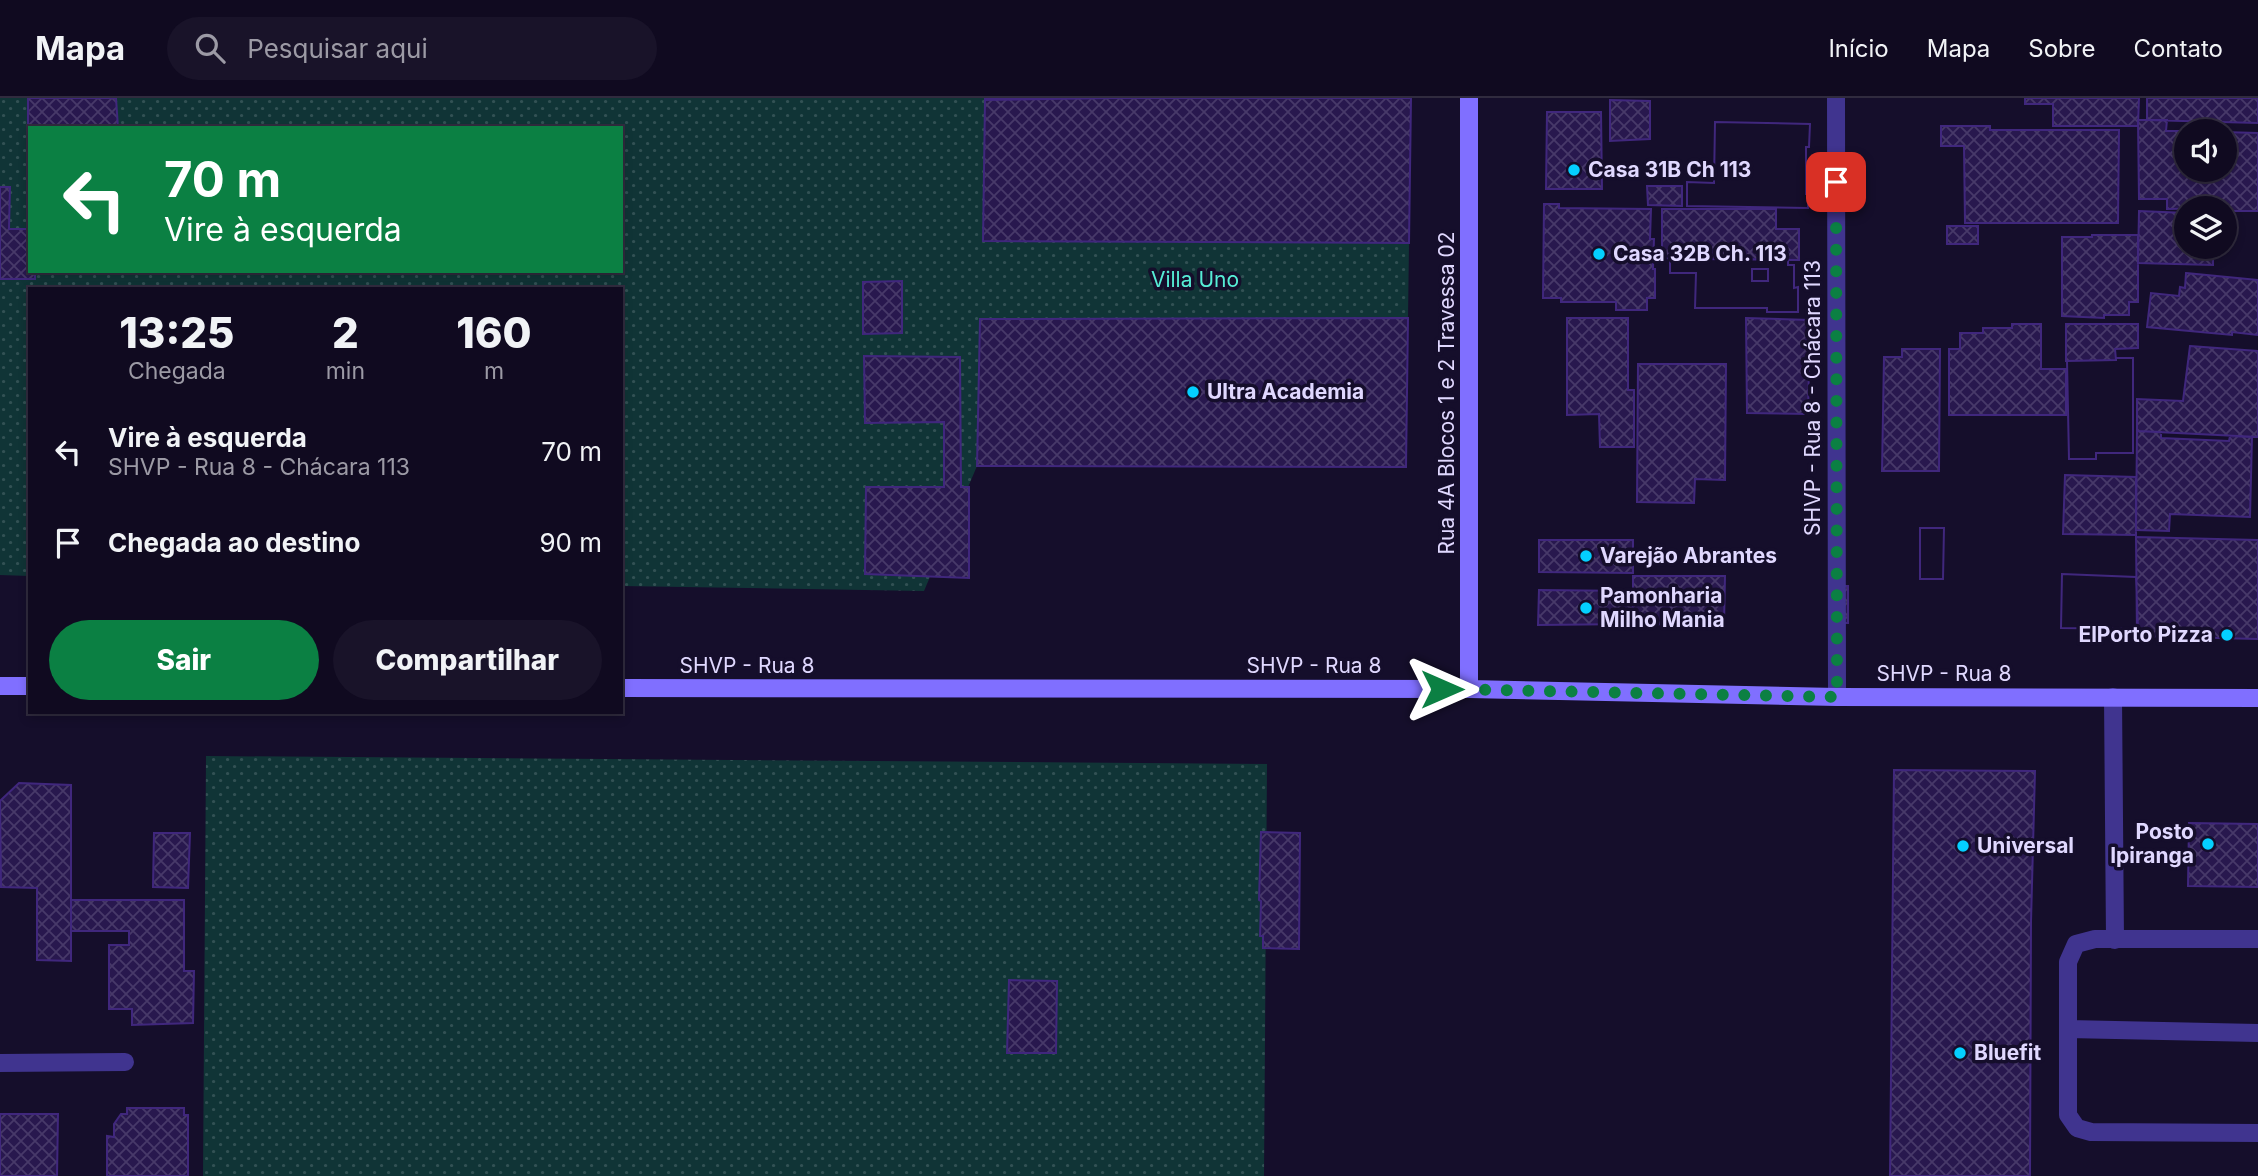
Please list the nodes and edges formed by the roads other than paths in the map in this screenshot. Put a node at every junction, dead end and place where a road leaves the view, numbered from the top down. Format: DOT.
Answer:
graph roads {
  1 [pos="1469,98"];
  2 [pos="1836,98"];
  3 [pos="28,686"];
  4 [pos="0,687"];
  5 [pos="623,688"];
  6 [pos="1469,688"];
  7 [pos="1837,697"];
  8 [pos="2113,697"];
  9 [pos="2258,698"];
  10 [pos="2258,939"];
  11 [pos="2115,940"];
  12 [pos="2068,1029"];
  13 [pos="2258,1033"];
  14 [pos="125,1062"];
  15 [pos="0,1063"];
  16 [pos="2258,1133"];
  1 -- 6 [label="street, Rua 4A Blocos 1 e 2 Travessa 02"];
  2 -- 7 [label="street, SHVP - Rua 8 - Chácara 113"];
  3 -- 4 [label="street"];
  5 -- 6 [label="street, SHVP - Rua 8"];
  6 -- 7 [label="street, SHVP - Rua 8"];
  7 -- 8 [label="street, SHVP - Rua 8"];
  8 -- 9 [label="street, SHVP - Rua 8"];
  8 -- 11 [label="street"];
  10 -- 11 [label="street"];
  11 -- 12 [label="street"];
  12 -- 13 [label="street"];
  12 -- 16 [label="street"];
  14 -- 15 [label="street"];
}
